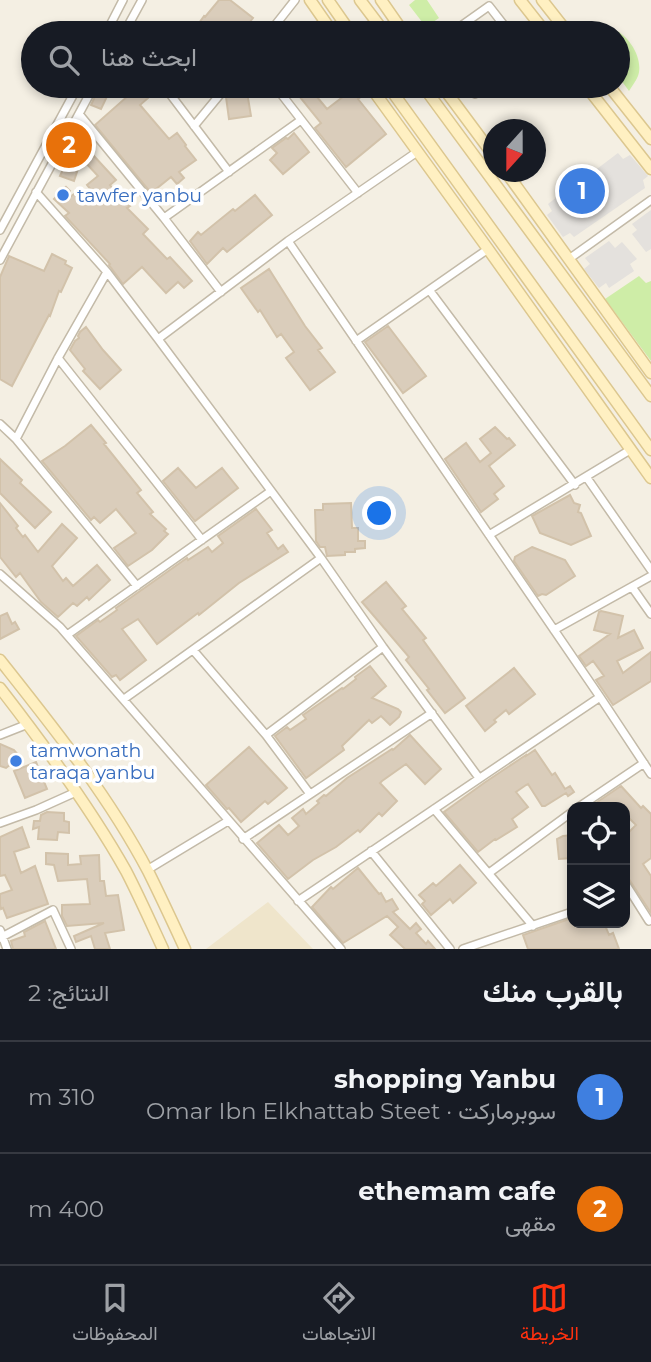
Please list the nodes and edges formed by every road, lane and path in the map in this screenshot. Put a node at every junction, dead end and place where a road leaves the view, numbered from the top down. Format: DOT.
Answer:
graph roads {
  1 [pos="123,0"];
  2 [pos="142,0"];
  3 [pos="295,0"];
  4 [pos="310,0"];
  5 [pos="328,0"];
  6 [pos="360,0"];
  7 [pos="381,0"];
  8 [pos="520,0"];
  9 [pos="542,0"];
  10 [pos="112,21"];
  11 [pos="131,21"];
  12 [pos="278,21"];
  13 [pos="325,21"];
  14 [pos="343,21"];
  15 [pos="375,21"];
  16 [pos="396,21"];
  17 [pos="468,21"];
  18 [pos="501,21"];
  19 [pos="537,21"];
  20 [pos="559,21"];
  21 [pos="72,98"];
  22 [pos="88,98"];
  23 [pos="173,98"];
  24 [pos="217,98"];
  25 [pos="284,98"];
  26 [pos="379,98"];
  27 [pos="397,98"];
  28 [pos="432,98"];
  29 [pos="451,98"];
  30 [pos="595,98"];
  31 [pos="619,98"];
  32 [pos="79,114"];
  33 [pos="301,120"];
  34 [pos="194,126"];
  35 [pos="651,139"];
  36 [pos="483,141"];
  37 [pos="417,152"];
  38 [pos="651,169"];
  39 [pos="229,172"];
  40 [pos="513,182"];
  41 [pos="36,192"];
  42 [pos="358,193"];
  43 [pos="651,200"];
  44 [pos="164,218"];
  45 [pos="542,221"];
  46 [pos="0,230"];
  47 [pos="528,231"];
  48 [pos="288,241"];
  49 [pos="488,248"];
  50 [pos="569,259"];
  51 [pos="0,260"];
  52 [pos="107,272"];
  53 [pos="430,291"];
  54 [pos="220,292"];
  55 [pos="561,325"];
  56 [pos="549,334"];
  57 [pos="158,339"];
  58 [pos="356,341"];
  59 [pos="58,358"];
  60 [pos="651,373"];
  61 [pos="651,396"];
  62 [pos="0,424"];
  63 [pos="16,439"];
  64 [pos="630,450"];
  65 [pos="651,450"];
  66 [pos="587,478"];
  67 [pos="651,478"];
  68 [pos="575,485"];
  69 [pos="271,491"];
  70 [pos="489,535"];
  71 [pos="202,540"];
  72 [pos="321,558"];
  73 [pos="651,570"];
  74 [pos="0,575"];
  75 [pos="651,576"];
  76 [pos="137,586"];
  77 [pos="632,587"];
  78 [pos="651,614"];
  79 [pos="554,630"];
  80 [pos="67,635"];
  81 [pos="383,647"];
  82 [pos="193,650"];
  83 [pos="0,660"];
  84 [pos="0,688"];
  85 [pos="600,697"];
  86 [pos="124,699"];
  87 [pos="432,713"];
  88 [pos="28,724"];
  89 [pos="266,734"];
  90 [pos="0,735"];
  91 [pos="644,763"];
  92 [pos="651,774"];
  93 [pos="479,778"];
  94 [pos="76,792"];
  95 [pos="310,794"];
  96 [pos="586,802"];
  97 [pos="434,809"];
  98 [pos="567,816"];
  99 [pos="228,821"];
  100 [pos="0,823"];
  101 [pos="243,839"];
  102 [pos="371,851"];
  103 [pos="147,870"];
  104 [pos="489,873"];
  105 [pos="630,895"];
  106 [pos="298,901"];
  107 [pos="567,914"];
  108 [pos="649,921"];
  109 [pos="533,926"];
  110 [pos="1,934"];
  111 [pos="7,949"];
  112 [pos="71,949"];
  113 [pos="163,949"];
  114 [pos="185,949"];
  115 [pos="341,949"];
  116 [pos="450,949"];
  117 [pos="463,949"];
  1 -- 10 [label="street"];
  2 -- 11 [label="street"];
  3 -- 12 [label="street"];
  4 -- 13 [label="main road"];
  5 -- 14 [label="main road"];
  6 -- 15 [label="main road"];
  7 -- 16 [label="main road"];
  8 -- 19 [label="main road"];
  9 -- 20 [label="main road"];
  17 -- 18 [label="street"];
  21 -- 46 [label="street"];
  22 -- 32 [label="street"];
  23 -- 34 [label="street"];
  24 -- 34 [label="street"];
  25 -- 33 [label="street"];
  26 -- 37 [label="main road"];
  27 -- 55 [label="main road"];
  28 -- 47 [label="main road"];
  29 -- 36 [label="main road"];
  30 -- 38 [label="main road"];
  31 -- 35 [label="main road"];
  32 -- 41 [label="street"];
  32 -- 44 [label="street"];
  33 -- 39 [label="street"];
  33 -- 42 [label="street"];
  34 -- 39 [label="street"];
  37 -- 42 [label="street"];
  37 -- 49 [label="main road"];
  39 -- 44 [label="street"];
  40 -- 45 [label="main road"];
  41 -- 51 [label="street"];
  41 -- 52 [label="street"];
  42 -- 48 [label="street"];
  43 -- 50 [label="street"];
  44 -- 54 [label="street"];
  45 -- 47 [label="main road"];
  45 -- 50 [label="main road"];
  47 -- 61 [label="main road"];
  48 -- 54 [label="street"];
  48 -- 58 [label="street"];
  49 -- 53 [label="street"];
  49 -- 56 [label="main road"];
  50 -- 60 [label="main road"];
  52 -- 57 [label="street"];
  52 -- 59 [label="street"];
  53 -- 58 [label="street"];
  53 -- 68 [label="street"];
  54 -- 57 [label="street"];
  55 -- 56 [label="main road"];
  55 -- 65 [label="main road"];
  56 -- 64 [label="main road"];
  57 -- 69 [label="street"];
  58 -- 70 [label="street"];
  59 -- 63 [label="street"];
  59 -- 71 [label="street"];
  62 -- 63 [label="street"];
  63 -- 76 [label="street"];
  64 -- 66 [label="street"];
  64 -- 67 [label="main road"];
  66 -- 68 [label="street"];
  66 -- 73 [label="street"];
  68 -- 70 [label="street"];
  69 -- 71 [label="street"];
  69 -- 72 [label="street"];
  70 -- 79 [label="street"];
  71 -- 76 [label="street"];
  72 -- 81 [label="street"];
  72 -- 82 [label="street"];
  74 -- 80 [label="street"];
  75 -- 77 [label="street"];
  76 -- 80 [label="street"];
  77 -- 78 [label="street"];
  77 -- 79 [label="street"];
  79 -- 85 [label="street"];
  80 -- 86 [label="street"];
  81 -- 87 [label="street"];
  81 -- 89 [label="street"];
  82 -- 86 [label="street"];
  82 -- 89 [label="street"];
  83 -- 103 [label="main road"];
  84 -- 88 [label="main road"];
  85 -- 91 [label="street"];
  85 -- 93 [label="street"];
  86 -- 99 [label="street"];
  87 -- 93 [label="street"];
  87 -- 95 [label="street"];
  88 -- 90 [label="street"];
  88 -- 94 [label="main road"];
  89 -- 95 [label="street"];
  91 -- 92 [label="street"];
  91 -- 96 [label="street"];
  93 -- 97 [label="street"];
  94 -- 100 [label="street"];
  94 -- 113 [label="main road"];
  95 -- 101 [label="street"];
  97 -- 102 [label="street"];
  97 -- 104 [label="street"];
  98 -- 104 [label="street"];
  99 -- 101 [label="street"];
  99 -- 103 [label="street"];
  101 -- 106 [label="street"];
  102 -- 106 [label="street"];
  102 -- 116 [label="street"];
  103 -- 114 [label="main road"];
  104 -- 109 [label="street"];
  105 -- 108 [label="street"];
  106 -- 115 [label="street"];
  107 -- 109 [label="street"];
  109 -- 117 [label="street"];
  110 -- 111 [label="street"];
  110 -- 112 [label="street"];
}
